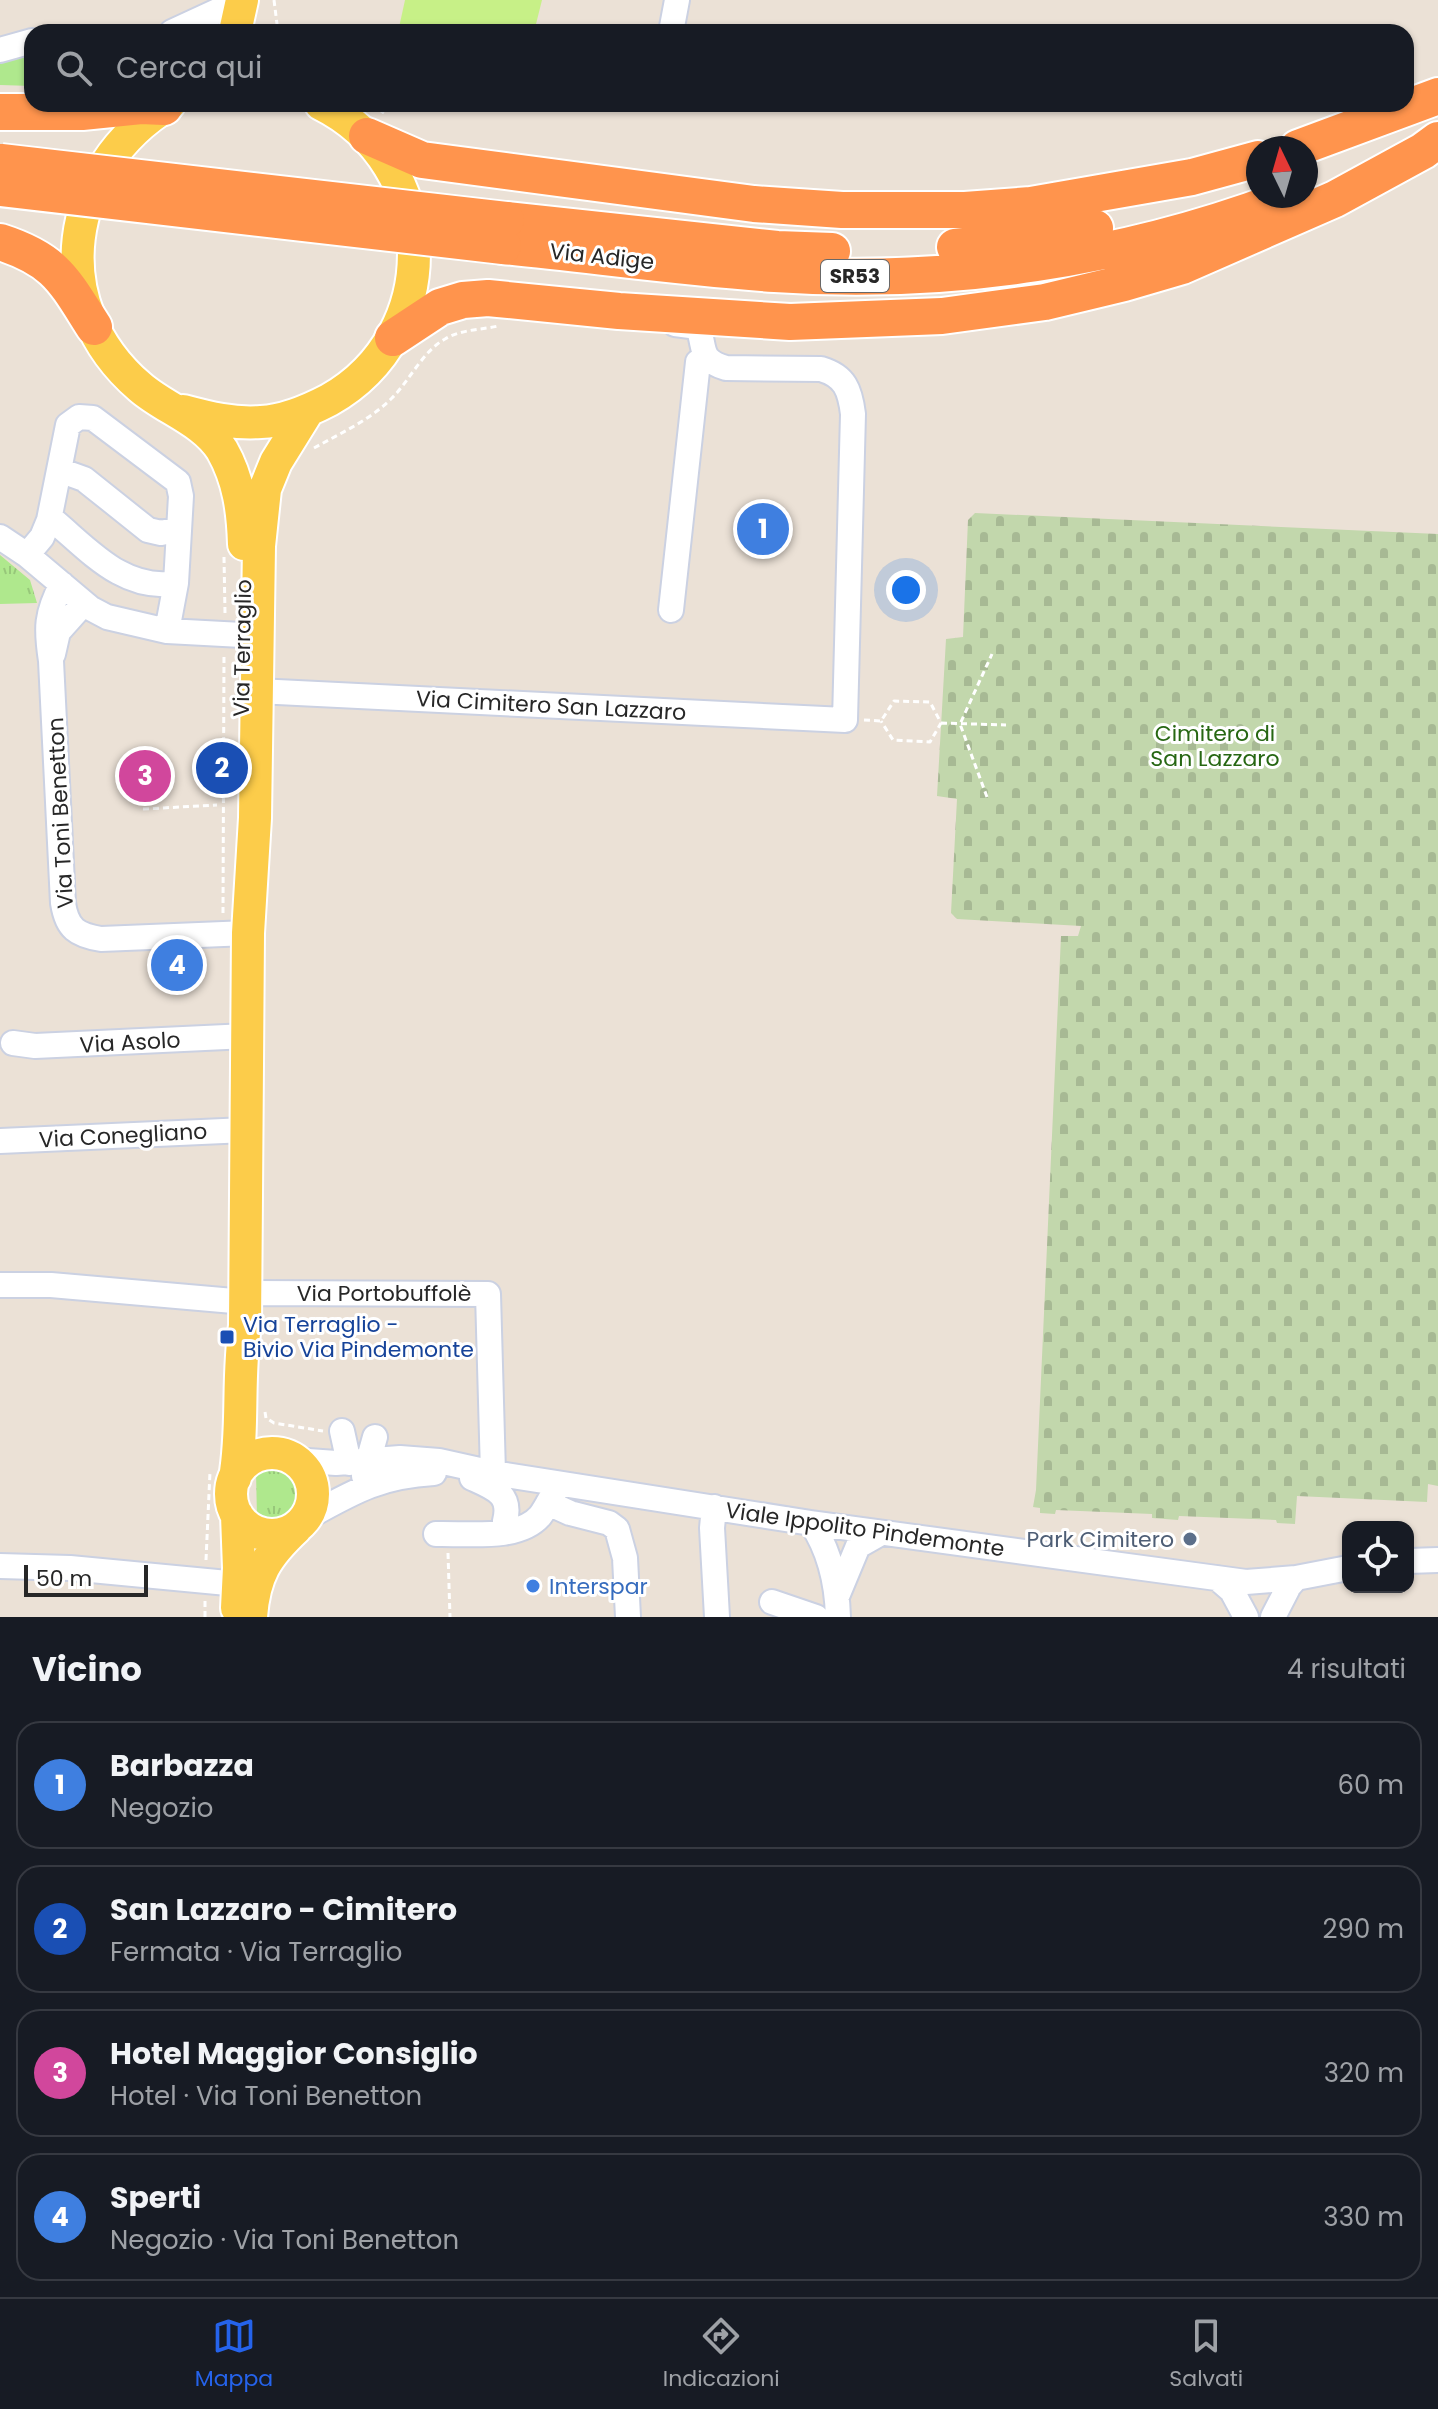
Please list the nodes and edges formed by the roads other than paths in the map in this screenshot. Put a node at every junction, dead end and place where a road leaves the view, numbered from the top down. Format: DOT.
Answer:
graph roads {
  1 [pos="241,0"];
  2 [pos="260,0"];
  3 [pos="677,0"];
  4 [pos="189,24"];
  5 [pos="236,24"];
  6 [pos="262,24"];
  7 [pos="672,24"];
  8 [pos="24,43"];
  9 [pos="0,50"];
  10 [pos="1438,99"];
  11 [pos="1414,107"];
  12 [pos="0,112"];
  13 [pos="78,112"];
  14 [pos="159,112"];
  15 [pos="336,112"];
  16 [pos="1401,112"];
  17 [pos="1438,130"];
  18 [pos="367,136"];
  19 [pos="1438,140"];
  20 [pos="1318,141"];
  21 [pos="1318,160"];
  22 [pos="1246,162"];
  23 [pos="0,171"];
  24 [pos="1318,184"];
  25 [pos="1246,189"];
  26 [pos="1246,204"];
  27 [pos="1200,213"];
  28 [pos="0,242"];
  29 [pos="619,311"];
  30 [pos="94,327"];
  31 [pos="393,338"];
  32 [pos="706,358"];
  33 [pos="172,408"];
  34 [pos="307,412"];
  35 [pos="59,470"];
  36 [pos="49,520"];
  37 [pos="179,529"];
  38 [pos="0,537"];
  39 [pos="27,555"];
  40 [pos="176,583"];
  41 [pos="62,584"];
  42 [pos="84,603"];
  43 [pos="671,610"];
  44 [pos="167,631"];
  45 [pos="233,636"];
  46 [pos="51,661"];
  47 [pos="257,691"];
  48 [pos="240,927"];
  49 [pos="247,1036"];
  50 [pos="13,1043"];
  51 [pos="246,1130"];
  52 [pos="0,1141"];
  53 [pos="0,1285"];
  54 [pos="245,1307"];
  55 [pos="342,1433"];
  56 [pos="375,1437"];
  57 [pos="289,1457"];
  58 [pos="358,1462"];
  59 [pos="459,1473"];
  60 [pos="493,1473"];
  61 [pos="235,1478"];
  62 [pos="534,1479"];
  63 [pos="360,1490"];
  64 [pos="554,1493"];
  65 [pos="707,1506"];
  66 [pos="237,1515"];
  67 [pos="301,1523"];
  68 [pos="811,1523"];
  69 [pos="495,1526"];
  70 [pos="881,1533"];
  71 [pos="442,1542"];
  72 [pos="1438,1560"];
  73 [pos="1414,1561"];
  74 [pos="0,1566"];
  75 [pos="1342,1569"];
  76 [pos="702,1573"];
  77 [pos="1217,1578"];
  78 [pos="1296,1578"];
  79 [pos="1257,1582"];
  80 [pos="238,1584"];
  81 [pos="772,1602"];
  82 [pos="838,1606"];
  83 [pos="1245,1614"];
  84 [pos="1274,1615"];
  85 [pos="237,1617"];
  86 [pos="251,1617"];
  87 [pos="628,1617"];
  88 [pos="717,1617"];
  89 [pos="816,1617"];
  1 -- 4 [label="street"];
  1 -- 5 [label="main road"];
  2 -- 6 [label="main road"];
  3 -- 7 [label="street"];
  8 -- 9 [label="street"];
  10 -- 11 [label="highway"];
  10 -- 21 [label="highway"];
  12 -- 13 [label="highway"];
  14 -- 30 [label="main road, Via Terraglio"];
  15 -- 18 [label="main road, Via Terraglio"];
  16 -- 20 [label="highway"];
  17 -- 24 [label="highway"];
  18 -- 22 [label="highway"];
  18 -- 31 [label="main road, Via Terraglio"];
  19 -- 29 [label="highway"];
  23 -- 27 [label="highway, Via Adige / SR53, bridge"];
  25 -- 27 [label="highway, SR53"];
  26 -- 27 [label="highway, SR53"];
  28 -- 30 [label="highway"];
  29 -- 31 [label="highway"];
  29 -- 32 [label="street"];
  30 -- 33 [label="main road, Via Terraglio"];
  31 -- 34 [label="main road, Via Terraglio"];
  32 -- 43 [label="street"];
  32 -- 47 [label="street, Via Cimitero San Lazzaro"];
  33 -- 34 [label="main road, Via Terraglio"];
  33 -- 45 [label="main road, Via Terraglio"];
  34 -- 47 [label="main road, Via Terraglio"];
  35 -- 36 [label="street"];
  35 -- 37 [label="street"];
  35 -- 37 [label="street"];
  36 -- 39 [label="street"];
  36 -- 40 [label="street"];
  37 -- 40 [label="street"];
  38 -- 39 [label="street"];
  39 -- 41 [label="street"];
  40 -- 44 [label="street"];
  41 -- 42 [label="street"];
  41 -- 46 [label="street, Via Toni Benetton"];
  42 -- 44 [label="street"];
  42 -- 46 [label="street, Via Toni Benetton"];
  44 -- 45 [label="street"];
  45 -- 48 [label="main road, Via Terraglio"];
  46 -- 48 [label="street, Via Toni Benetton"];
  47 -- 48 [label="main road, Via Terraglio"];
  48 -- 49 [label="main road, Via Terraglio"];
  49 -- 50 [label="street, Via Asolo"];
  49 -- 51 [label="main road, Via Terraglio"];
  51 -- 52 [label="street, Via Conegliano"];
  51 -- 54 [label="main road, Via Terraglio"];
  53 -- 54 [label="street"];
  54 -- 57 [label="main road, Via Terraglio"];
  54 -- 60 [label="street, Via Portobuffolè"];
  54 -- 61 [label="main road, Via Terraglio"];
  55 -- 58 [label="street"];
  56 -- 58 [label="street"];
  57 -- 58 [label="street, Viale Ippolito Pindemonte"];
  57 -- 61 [label="main road"];
  57 -- 67 [label="main road"];
  58 -- 60 [label="street, Viale Ippolito Pindemonte"];
  58 -- 63 [label="street"];
  59 -- 60 [label="street, Viale Ippolito Pindemonte"];
  59 -- 63 [label="street, Viale Ippolito Pindemonte"];
  59 -- 69 [label="street"];
  60 -- 62 [label="street, Viale Ippolito Pindemonte"];
  61 -- 66 [label="main road"];
  62 -- 64 [label="street, Viale Ippolito Pindemonte"];
  62 -- 69 [label="street"];
  63 -- 67 [label="street, Viale Ippolito Pindemonte"];
  64 -- 65 [label="street, Viale Ippolito Pindemonte"];
  64 -- 69 [label="street"];
  64 -- 87 [label="street"];
  65 -- 68 [label="street, Viale Ippolito Pindemonte"];
  65 -- 76 [label="street"];
  65 -- 88 [label="street, Viale Ippolito Pindemonte"];
  66 -- 67 [label="main road"];
  66 -- 80 [label="main road"];
  67 -- 86 [label="main road"];
  68 -- 70 [label="street, Viale Ippolito Pindemonte"];
  68 -- 82 [label="street"];
  69 -- 71 [label="street"];
  70 -- 77 [label="street, Viale Ippolito Pindemonte"];
  70 -- 82 [label="street"];
  72 -- 73 [label="street"];
  74 -- 80 [label="street"];
  75 -- 78 [label="street, Viale Ippolito Pindemonte"];
  77 -- 79 [label="street, Viale Ippolito Pindemonte"];
  77 -- 83 [label="street"];
  78 -- 79 [label="street, Viale Ippolito Pindemonte"];
  78 -- 84 [label="street"];
  79 -- 83 [label="street"];
  79 -- 84 [label="street"];
  80 -- 85 [label="main road"];
  81 -- 89 [label="street"];
}
